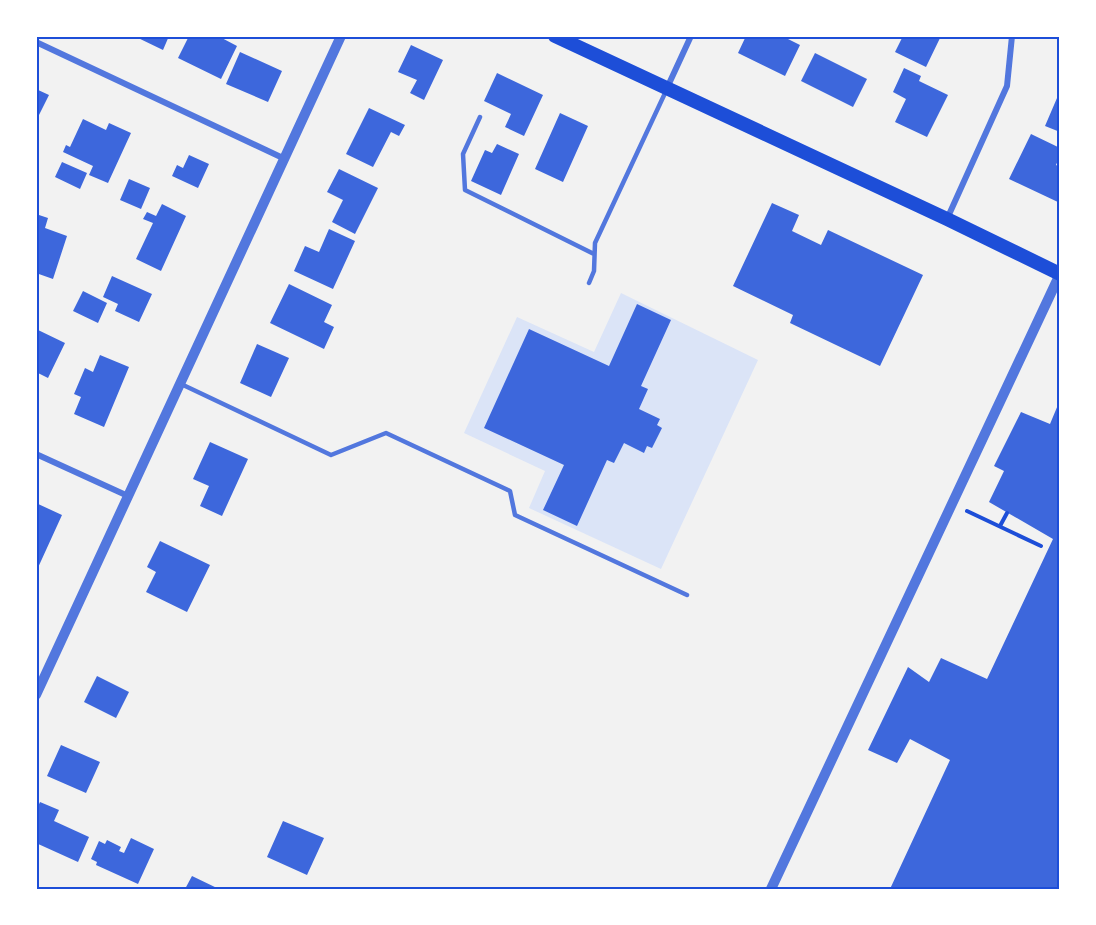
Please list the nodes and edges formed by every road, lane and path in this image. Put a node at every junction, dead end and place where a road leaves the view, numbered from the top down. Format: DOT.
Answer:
graph roads {
  1 [pos="341,36"];
  2 [pos="555,36"];
  3 [pos="691,36"];
  4 [pos="1012,36"];
  5 [pos="36,42"];
  6 [pos="667,88"];
  7 [pos="480,117"];
  8 [pos="285,159"];
  9 [pos="947,219"];
  10 [pos="594,254"];
  11 [pos="1060,274"];
  12 [pos="589,283"];
  13 [pos="180,384"];
  14 [pos="36,454"];
  15 [pos="128,496"];
  16 [pos="967,511"];
  17 [pos="1007,513"];
  18 [pos="1000,526"];
  19 [pos="1041,546"];
  20 [pos="687,595"];
  21 [pos="37,689"];
  22 [pos="771,889"];
  1 -- 8 [label="street"];
  2 -- 6 [label="main road"];
  3 -- 6 [label="street"];
  4 -- 9 [label="street"];
  5 -- 8 [label="street"];
  6 -- 9 [label="main road"];
  6 -- 10 [label="lane"];
  7 -- 10 [label="lane"];
  8 -- 13 [label="street"];
  9 -- 11 [label="main road"];
  10 -- 12 [label="lane"];
  11 -- 22 [label="street"];
  13 -- 15 [label="street"];
  13 -- 20 [label="lane"];
  14 -- 15 [label="street"];
  15 -- 21 [label="street"];
  16 -- 18 [label="path"];
  17 -- 18 [label="path"];
  18 -- 19 [label="path"];
}
